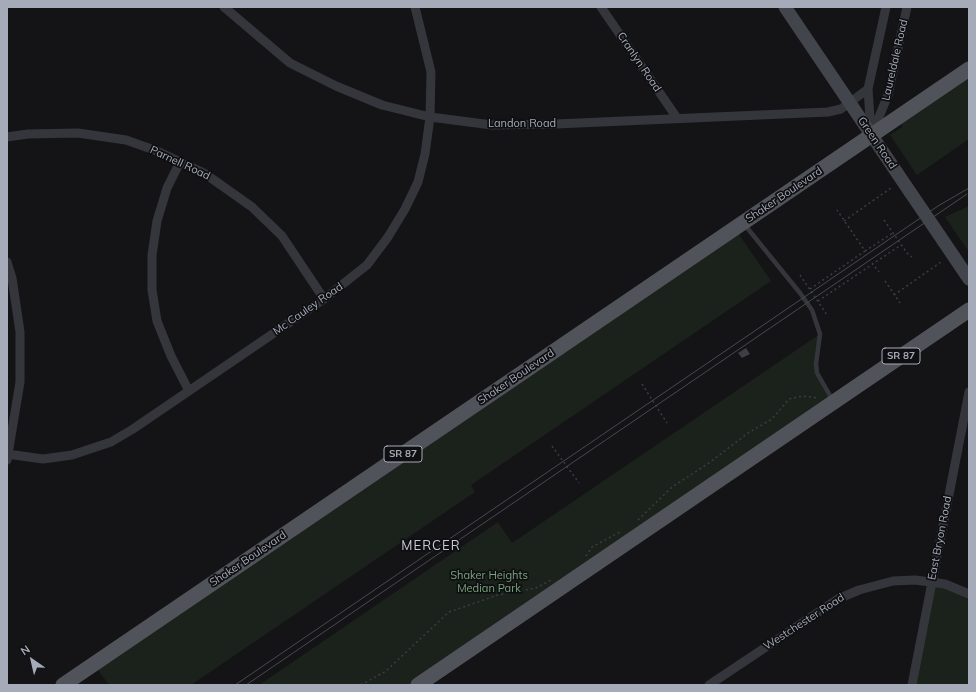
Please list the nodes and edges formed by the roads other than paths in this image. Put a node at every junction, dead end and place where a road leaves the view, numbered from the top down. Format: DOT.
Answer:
graph roads {
  1 [pos="224,7"];
  2 [pos="415,7"];
  3 [pos="601,7"];
  4 [pos="785,7"];
  5 [pos="886,7"];
  6 [pos="907,7"];
  7 [pos="969,69"];
  8 [pos="868,89"];
  9 [pos="849,103"];
  10 [pos="430,117"];
  11 [pos="677,118"];
  12 [pos="872,136"];
  13 [pos="7,137"];
  14 [pos="180,162"];
  15 [pos="743,223"];
  16 [pos="7,262"];
  17 [pos="969,279"];
  18 [pos="324,299"];
  19 [pos="969,310"];
  20 [pos="189,391"];
  21 [pos="969,392"];
  22 [pos="828,399"];
  23 [pos="7,456"];
  24 [pos="932,582"];
  25 [pos="969,594"];
  26 [pos="63,685"];
  27 [pos="418,685"];
  28 [pos="709,685"];
  29 [pos="912,685"];
  1 -- 10 [label="street, Landon Road"];
  2 -- 10 [label="street, Mc Cauley Road"];
  3 -- 11 [label="street, Cranlyn Road"];
  4 -- 9 [label="main road, Green Road"];
  5 -- 8 [label="street, Laureldale Road"];
  6 -- 12 [label="street, Laureldale Road"];
  7 -- 12 [label="main road, Shaker Boulevard / SR 87"];
  8 -- 9 [label="street, Laureldale Road"];
  8 -- 12 [label="street, Laureldale Road"];
  9 -- 11 [label="street, Landon Road"];
  9 -- 12 [label="main road, Green Road"];
  10 -- 11 [label="street, Landon Road"];
  10 -- 18 [label="street, Mc Cauley Road"];
  12 -- 15 [label="main road, Shaker Boulevard / SR 87"];
  12 -- 17 [label="main road, Green Road, bridge"];
  13 -- 14 [label="street, Parnell Road"];
  14 -- 18 [label="street, Parnell Road"];
  14 -- 20 [label="street"];
  15 -- 22 [label="lane"];
  15 -- 26 [label="main road, Shaker Boulevard / SR 87"];
  16 -- 23 [label="street"];
  18 -- 20 [label="street, Mc Cauley Road"];
  19 -- 22 [label="main road, SR 87"];
  20 -- 23 [label="street, Mc Cauley Road"];
  21 -- 24 [label="street, East Bryon Road"];
  22 -- 27 [label="main road, SR 87"];
  24 -- 25 [label="street, Westchester Road"];
  24 -- 28 [label="street, Westchester Road"];
  24 -- 29 [label="street, East Bryon Road"];
}
